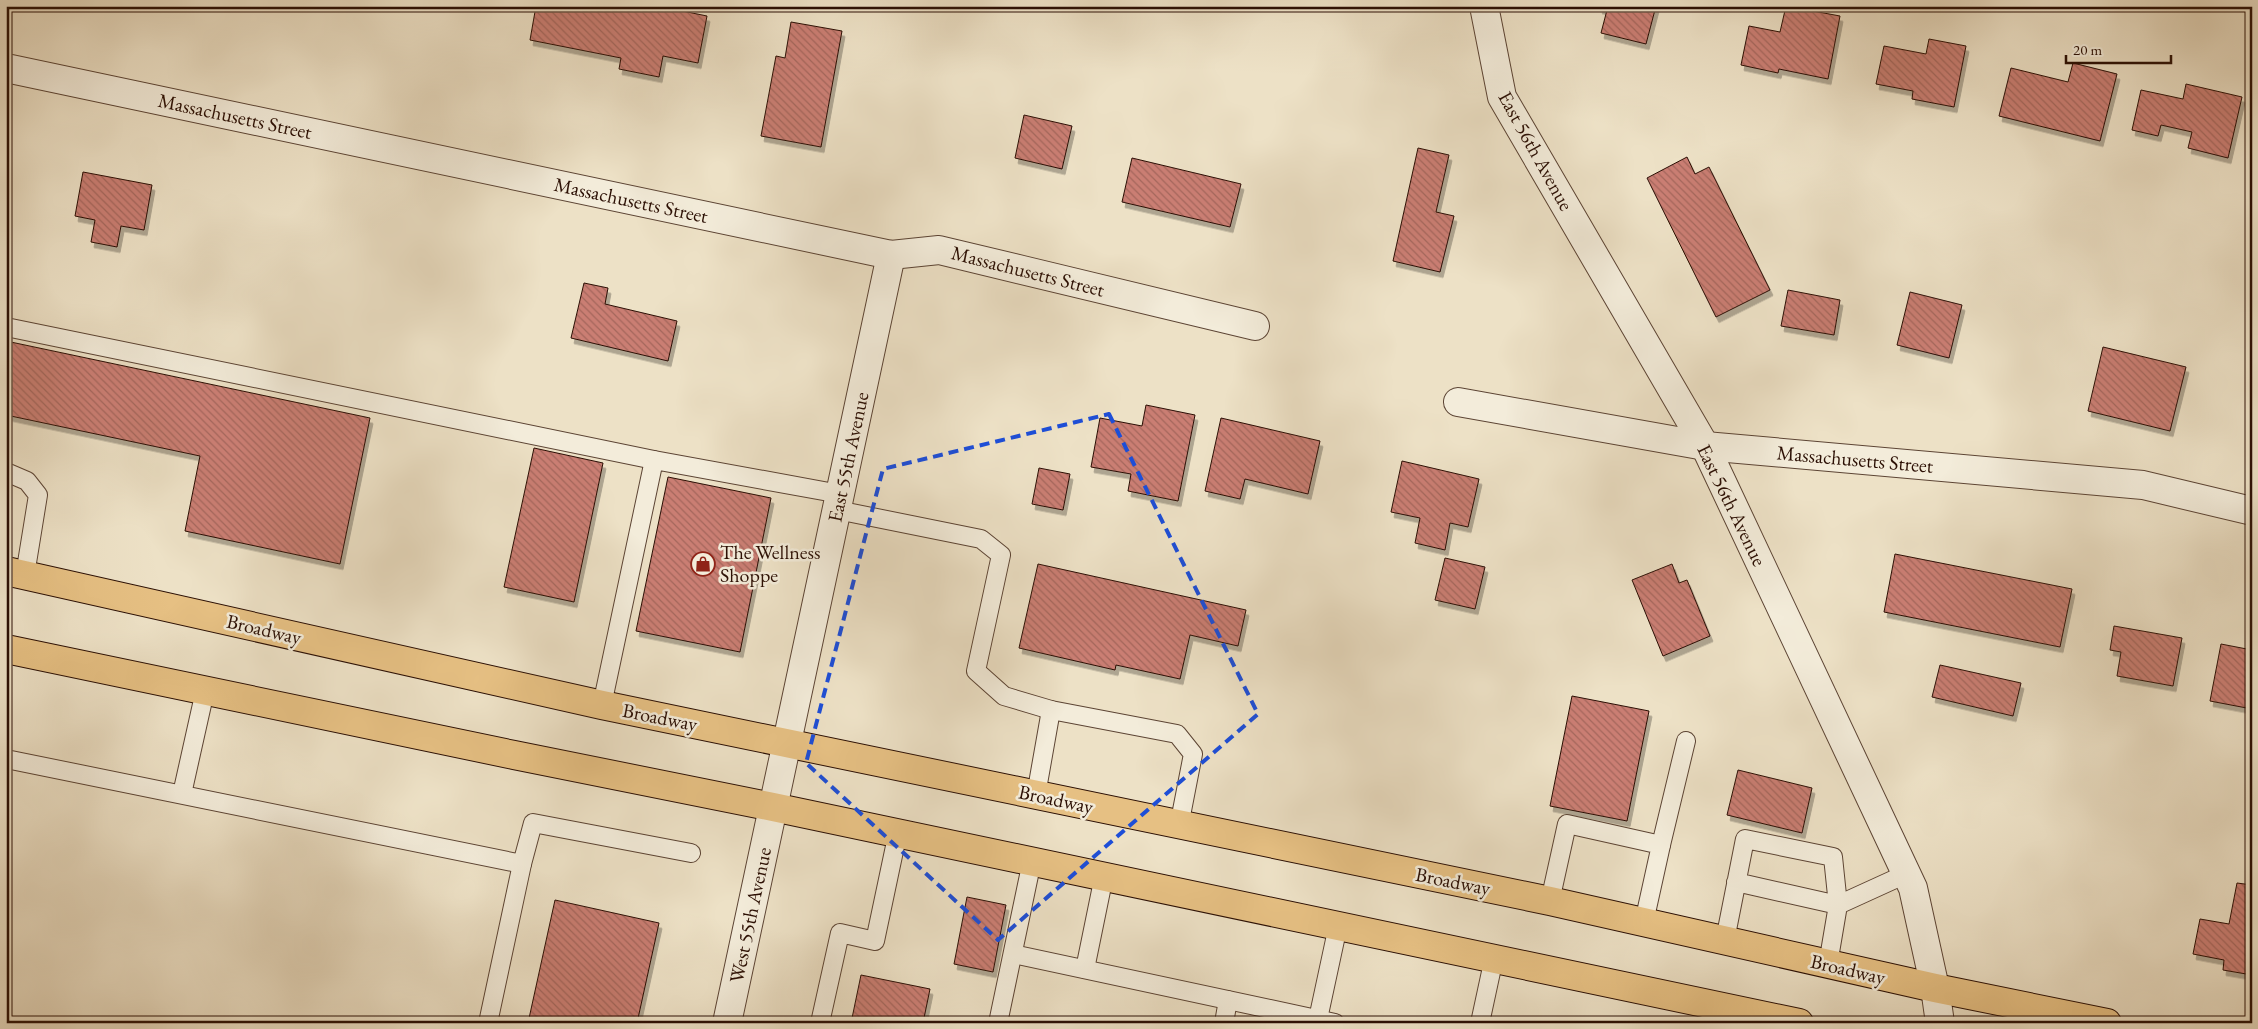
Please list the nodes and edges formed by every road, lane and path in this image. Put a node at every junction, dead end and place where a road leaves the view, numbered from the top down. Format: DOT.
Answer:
graph roads {
  1 [pos="1484,6"];
  2 [pos="6,68"];
  3 [pos="891,255"];
  4 [pos="1255,326"];
  5 [pos="6,327"];
  6 [pos="1458,402"];
  7 [pos="1705,446"];
  8 [pos="654,460"];
  9 [pos="6,472"];
  10 [pos="838,502"];
  11 [pos="2252,511"];
  12 [pos="15,573"];
  13 [pos="6,649"];
  14 [pos="205,691"];
  15 [pos="602,705"];
  16 [pos="1051,710"];
  17 [pos="1686,741"];
  18 [pos="787,742"];
  19 [pos="6,759"];
  20 [pos="182,794"];
  21 [pos="1036,795"];
  22 [pos="774,806"];
  23 [pos="1179,826"];
  24 [pos="898,832"];
  25 [pos="1661,845"];
  26 [pos="691,853"];
  27 [pos="1032,861"];
  28 [pos="522,864"];
  29 [pos="1906,874"];
  30 [pos="1104,876"];
  31 [pos="1736,882"];
  32 [pos="1550,901"];
  33 [pos="1838,905"];
  34 [pos="1644,922"];
  35 [pos="1338,926"];
  36 [pos="1725,940"];
  37 [pos="1013,954"];
  38 [pos="1494,958"];
  39 [pos="1828,964"];
  40 [pos="1085,969"];
  41 [pos="1935,988"];
  42 [pos="1228,1000"];
  43 [pos="1326,1021"];
  44 [pos="488,1023"];
  45 [pos="727,1023"];
  46 [pos="820,1023"];
  47 [pos="998,1023"];
  48 [pos="1224,1023"];
  49 [pos="1480,1023"];
  50 [pos="1799,1023"];
  51 [pos="1940,1023"];
  52 [pos="2107,1023"];
  1 -- 7 [label="street, East 56th Avenue"];
  2 -- 3 [label="street, Massachusetts Street"];
  3 -- 4 [label="street, Massachusetts Street"];
  3 -- 10 [label="street, East 55th Avenue"];
  5 -- 8 [label="lane"];
  6 -- 7 [label="street, Massachusetts Street"];
  7 -- 11 [label="street, Massachusetts Street"];
  7 -- 29 [label="street, East 56th Avenue"];
  8 -- 10 [label="lane"];
  8 -- 15 [label="lane"];
  9 -- 12 [label="lane"];
  10 -- 16 [label="lane"];
  10 -- 18 [label="street, East 55th Avenue"];
  12 -- 15 [label="main road, Broadway"];
  13 -- 14 [label="main road"];
  14 -- 20 [label="lane"];
  14 -- 22 [label="main road"];
  15 -- 18 [label="main road, Broadway"];
  16 -- 21 [label="lane"];
  16 -- 23 [label="lane"];
  17 -- 25 [label="lane"];
  18 -- 21 [label="main road, Broadway"];
  18 -- 22 [label="street, East 55th Avenue"];
  19 -- 20 [label="lane"];
  20 -- 28 [label="lane"];
  21 -- 23 [label="main road, Broadway"];
  22 -- 24 [label="main road"];
  22 -- 45 [label="street, West 55th Avenue"];
  23 -- 32 [label="main road, Broadway"];
  24 -- 27 [label="main road"];
  24 -- 46 [label="lane"];
  25 -- 32 [label="lane"];
  25 -- 34 [label="lane"];
  26 -- 28 [label="lane"];
  27 -- 30 [label="main road"];
  27 -- 37 [label="lane"];
  28 -- 44 [label="lane"];
  29 -- 33 [label="lane"];
  29 -- 41 [label="street, East 56th Avenue"];
  30 -- 35 [label="main road"];
  30 -- 40 [label="lane"];
  31 -- 33 [label="lane"];
  31 -- 33 [label="lane"];
  31 -- 36 [label="lane"];
  32 -- 34 [label="main road, Broadway"];
  33 -- 39 [label="lane"];
  34 -- 36 [label="main road, Broadway"];
  35 -- 38 [label="main road"];
  35 -- 43 [label="lane"];
  36 -- 39 [label="main road, Broadway"];
  37 -- 40 [label="lane"];
  37 -- 47 [label="lane"];
  38 -- 49 [label="lane"];
  38 -- 50 [label="main road"];
  39 -- 41 [label="main road, Broadway"];
  40 -- 42 [label="lane"];
  41 -- 51 [label="street, East 56th Avenue"];
  41 -- 52 [label="main road, Broadway"];
  42 -- 43 [label="lane"];
  42 -- 48 [label="lane"];
}
